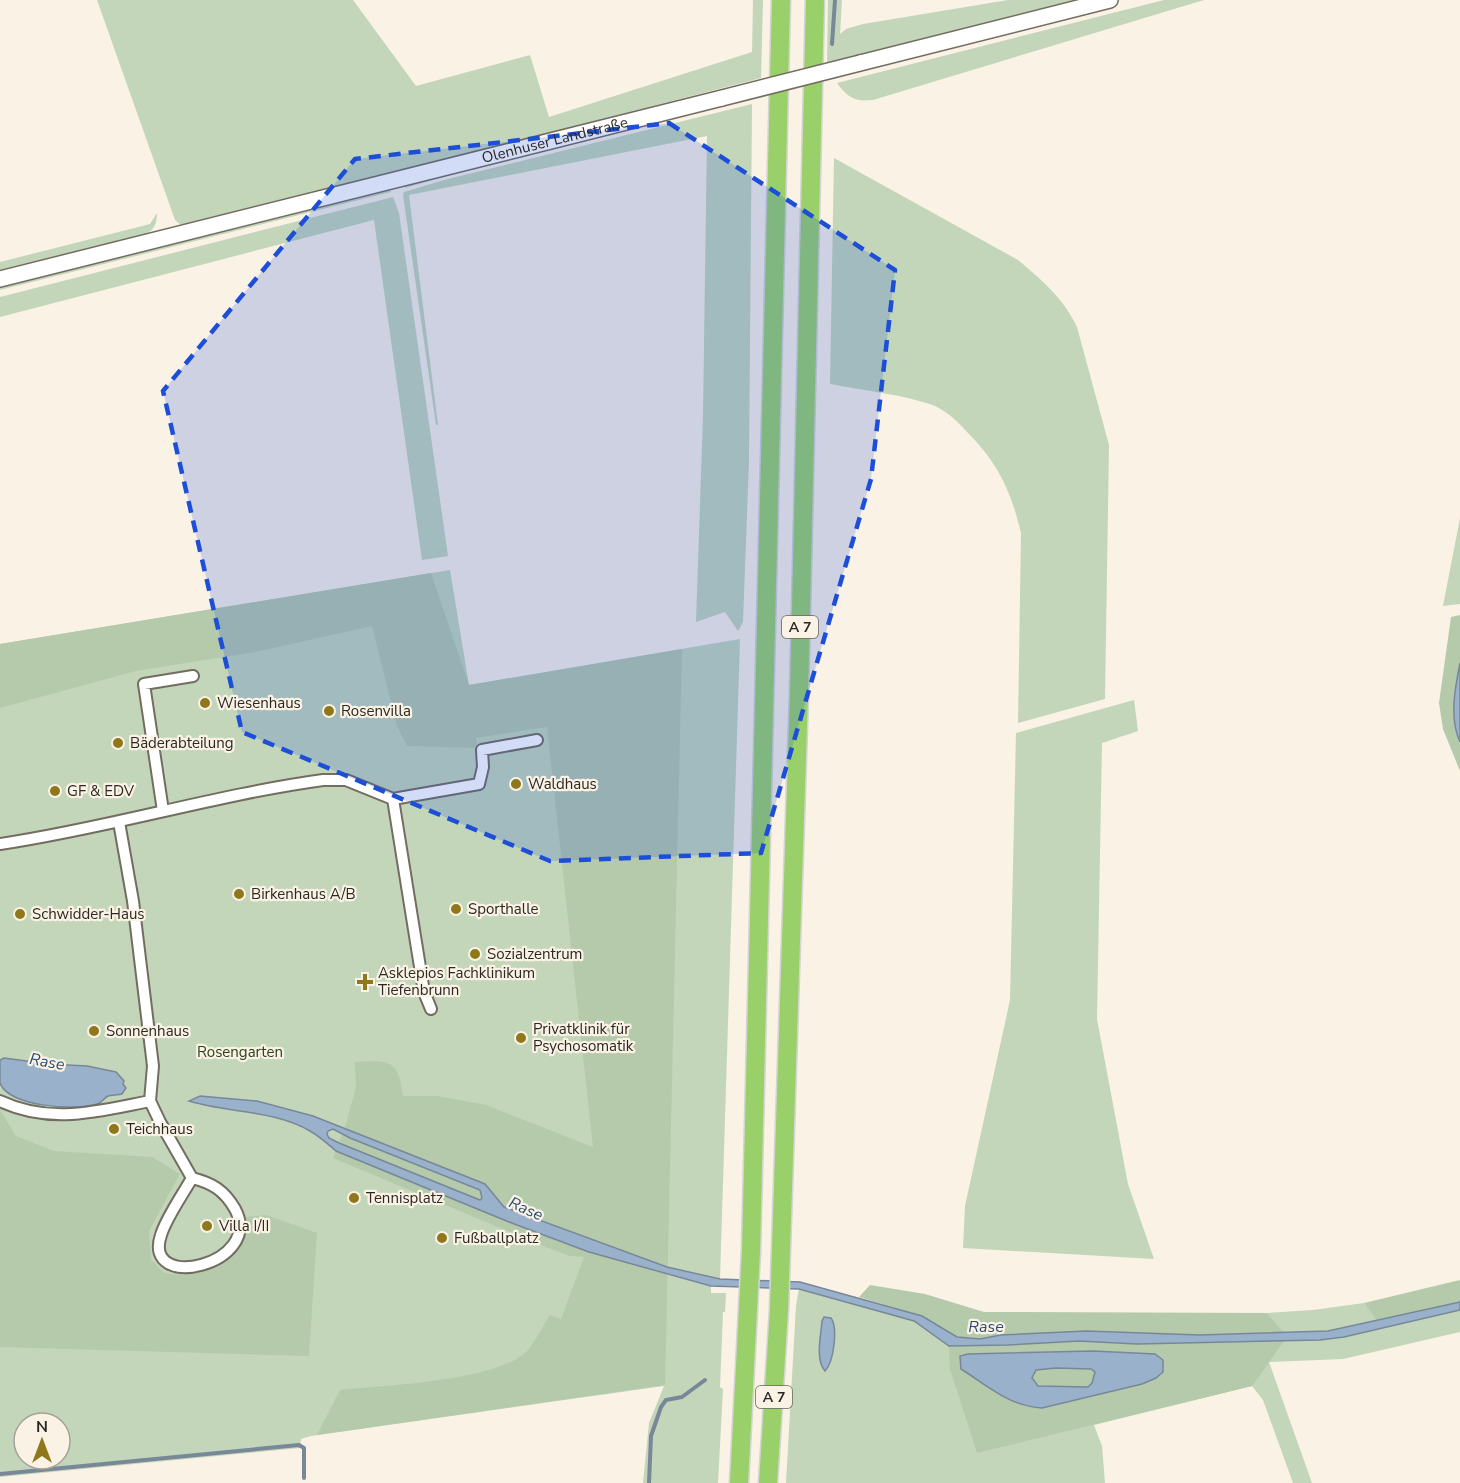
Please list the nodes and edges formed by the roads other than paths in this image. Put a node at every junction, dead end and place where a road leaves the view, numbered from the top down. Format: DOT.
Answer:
graph roads {
  1 [pos="781,0"];
  2 [pos="815,0"];
  3 [pos="1110,0"];
  4 [pos="0,279"];
  5 [pos="192,676"];
  6 [pos="537,740"];
  7 [pos="393,799"];
  8 [pos="164,811"];
  9 [pos="119,822"];
  10 [pos="0,844"];
  11 [pos="431,1009"];
  12 [pos="0,1101"];
  13 [pos="150,1101"];
  14 [pos="192,1178"];
  15 [pos="739,1483"];
  16 [pos="768,1483"];
  1 -- 15 [label="highway, A 7"];
  2 -- 16 [label="highway, A 7"];
  3 -- 4 [label="street, Olenhuser Landstraße, bridge"];
  5 -- 8 [label="street"];
  6 -- 7 [label="street"];
  7 -- 8 [label="street"];
  7 -- 11 [label="street"];
  8 -- 9 [label="street"];
  9 -- 10 [label="street"];
  9 -- 13 [label="street"];
  12 -- 13 [label="street"];
  13 -- 14 [label="street"];
  14 -- 14 [label="street"];
}
